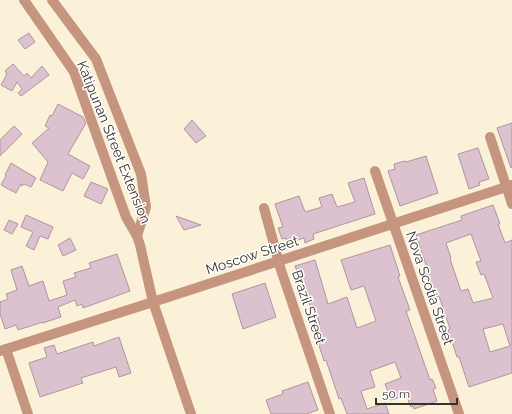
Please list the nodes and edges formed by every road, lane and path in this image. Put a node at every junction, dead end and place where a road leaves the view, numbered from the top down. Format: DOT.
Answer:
graph roads {
  1 [pos="24,0"];
  2 [pos="52,0"];
  3 [pos="490,137"];
  4 [pos="375,172"];
  5 [pos="509,186"];
  6 [pos="512,204"];
  7 [pos="264,208"];
  8 [pos="393,223"];
  9 [pos="137,236"];
  10 [pos="278,261"];
  11 [pos="153,302"];
  12 [pos="3,350"];
  13 [pos="28,414"];
  14 [pos="191,414"];
  15 [pos="330,414"];
  16 [pos="459,414"];
  1 -- 9 [label="street, Katipunan Street Extension"];
  2 -- 9 [label="street, Katipunan Street Extension"];
  3 -- 5 [label="street"];
  4 -- 8 [label="street, Nova Scotia Street"];
  5 -- 6 [label="street"];
  5 -- 8 [label="street, Moscow Street"];
  7 -- 10 [label="street, Brazil Street"];
  8 -- 10 [label="street, Moscow Street"];
  8 -- 16 [label="street, Nova Scotia Street"];
  9 -- 11 [label="street, Katipunan Street Extension"];
  10 -- 11 [label="street, Moscow Street"];
  10 -- 15 [label="street, Brazil Street"];
  11 -- 12 [label="street, Moscow Street"];
  11 -- 14 [label="street, Katipunan Street Extension"];
  12 -- 13 [label="street"];
}
